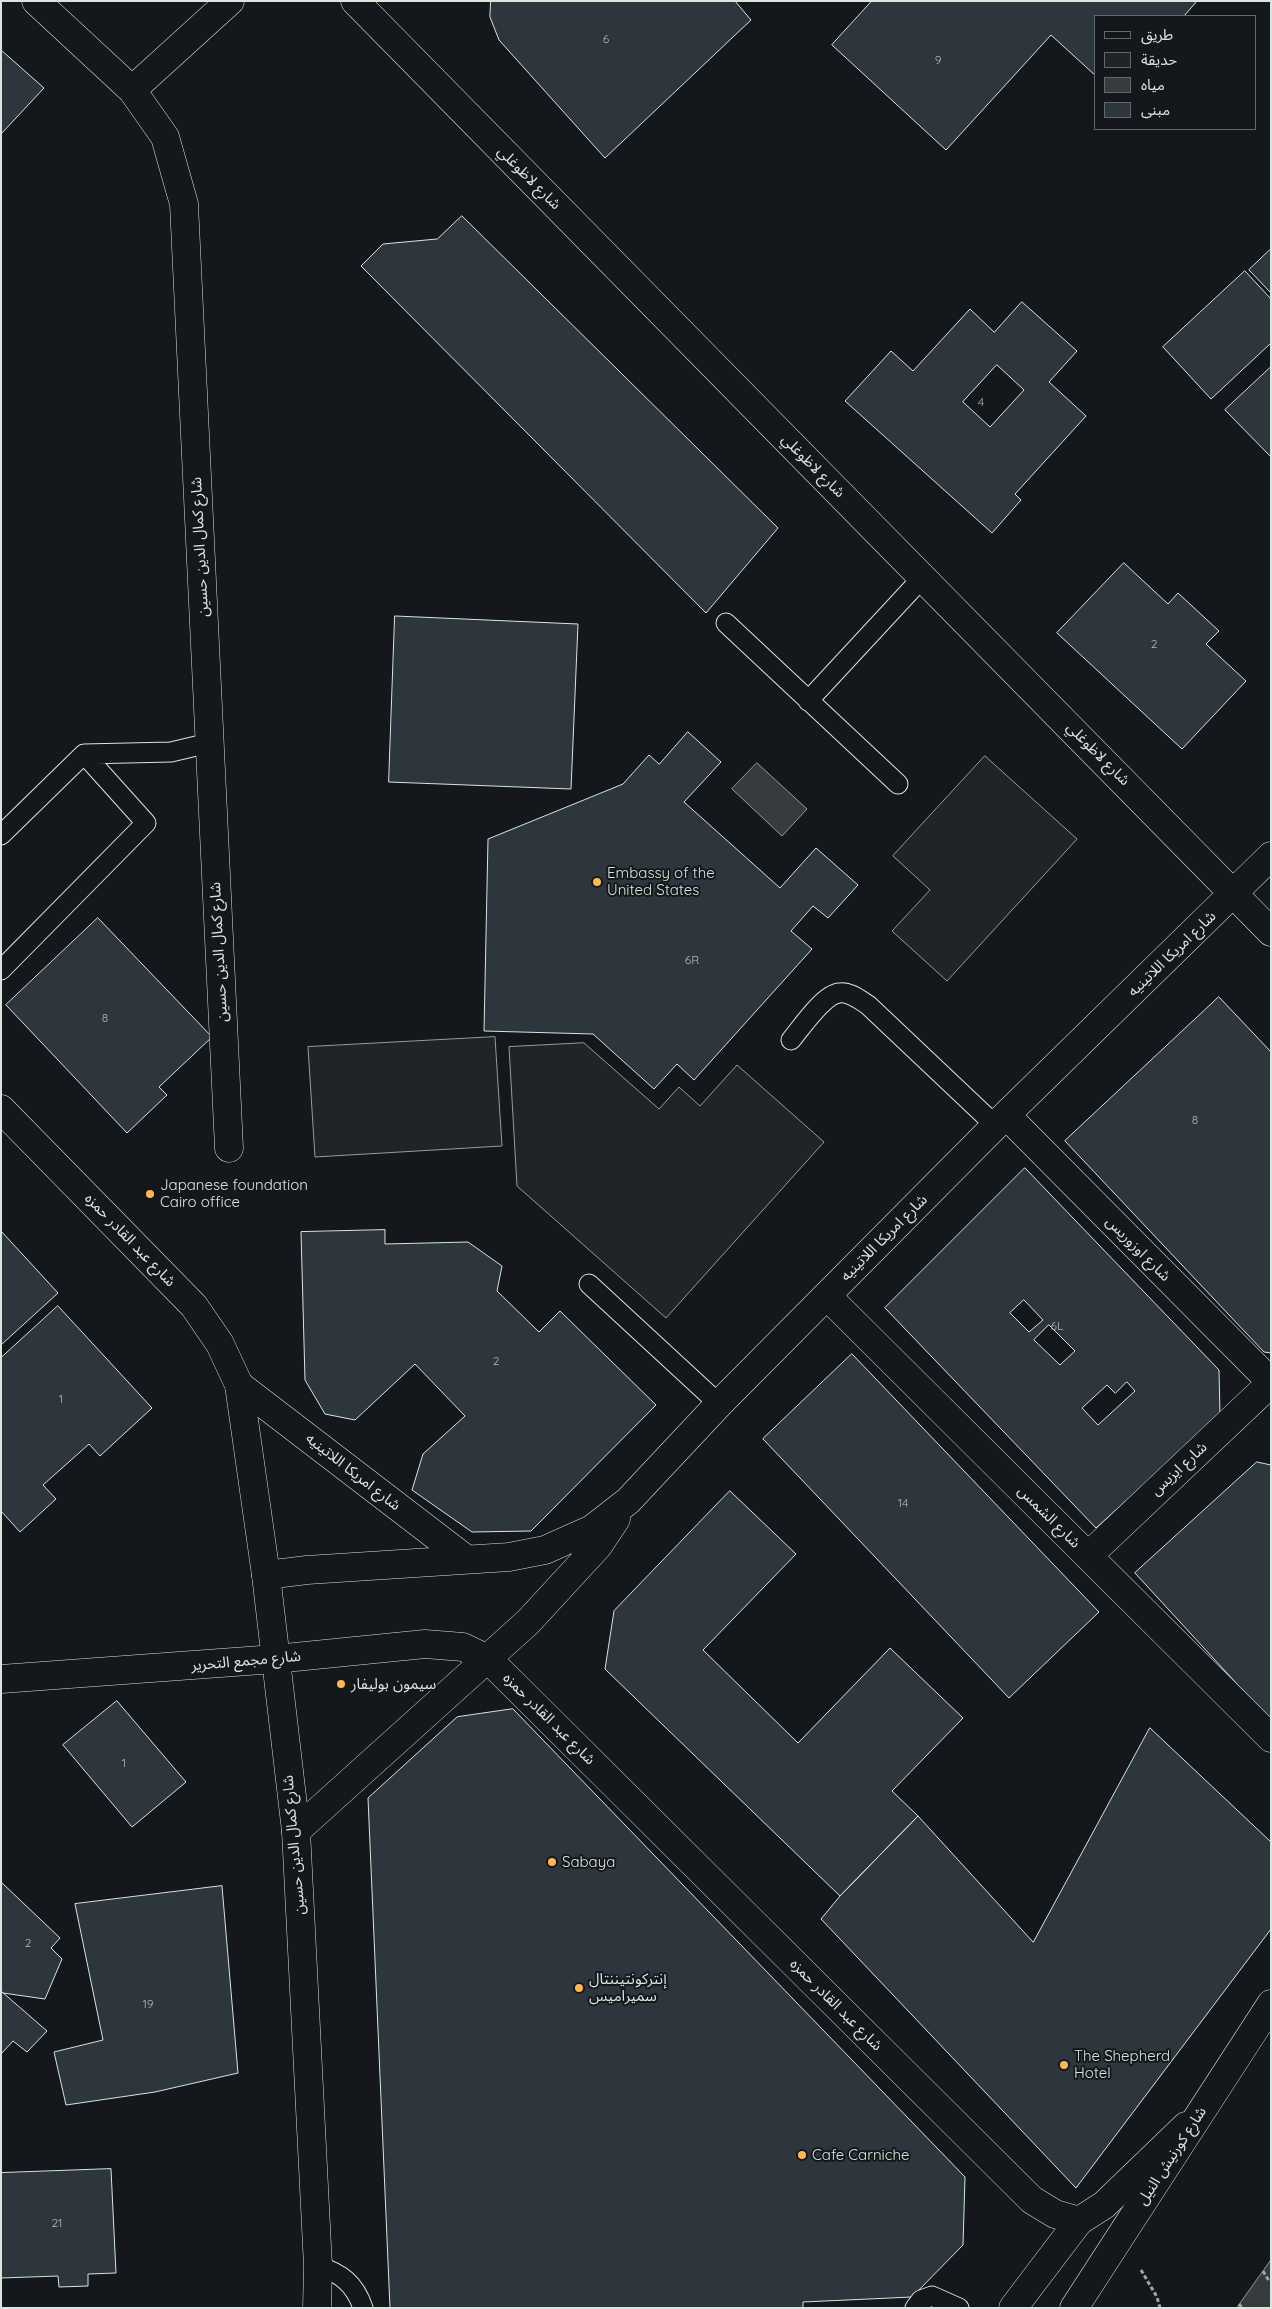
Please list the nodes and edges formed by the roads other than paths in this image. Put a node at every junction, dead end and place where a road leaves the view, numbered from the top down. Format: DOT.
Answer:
graph roads {
  1 [pos="36,1"];
  2 [pos="230,1"];
  3 [pos="355,1"];
  4 [pos="132,90"];
  5 [pos="923,577"];
  6 [pos="726,622"];
  7 [pos="808,701"];
  8 [pos="209,744"];
  9 [pos="84,754"];
  10 [pos="898,784"];
  11 [pos="1,835"];
  12 [pos="1271,856"];
  13 [pos="1235,893"];
  14 [pos="1271,932"];
  15 [pos="1,970"];
  16 [pos="791,1040"];
  17 [pos="1,1109"];
  18 [pos="1001,1120"];
  19 [pos="230,1148"];
  20 [pos="589,1284"];
  21 [pos="827,1296"];
  22 [pos="1271,1383"];
  23 [pos="239,1385"];
  24 [pos="719,1404"];
  25 [pos="628,1501"];
  26 [pos="1088,1556"];
  27 [pos="466,1559"];
  28 [pos="266,1575"];
  29 [pos="275,1659"];
  30 [pos="488,1659"];
  31 [pos="1,1679"];
  32 [pos="1271,1738"];
  33 [pos="296,1831"];
  34 [pos="1271,2004"];
  35 [pos="1200,2113"];
  36 [pos="1079,2220"];
  37 [pos="318,2266"];
  38 [pos="317,2308"];
  39 [pos="363,2308"];
  40 [pos="916,2308"];
  41 [pos="959,2308"];
  42 [pos="1013,2308"];
  43 [pos="1074,2308"];
  1 -- 4 [label="main road, شارع كمال الدين حسين"];
  2 -- 4 [label="main road"];
  3 -- 5 [label="main road, شارع لاظوغلي"];
  4 -- 8 [label="main road, شارع كمال الدين حسين"];
  5 -- 7 [label="lane"];
  5 -- 13 [label="main road, شارع لاظوغلي"];
  6 -- 7 [label="lane"];
  7 -- 10 [label="lane"];
  8 -- 9 [label="lane"];
  8 -- 19 [label="main road, شارع كمال الدين حسين"];
  9 -- 11 [label="lane"];
  9 -- 15 [label="lane"];
  12 -- 13 [label="main road, شارع امريكا اللاتينيه"];
  13 -- 14 [label="main road, شارع لاظوغلي"];
  13 -- 18 [label="main road, شارع امريكا اللاتينيه"];
  16 -- 18 [label="lane"];
  17 -- 23 [label="main road, شارع عبد القادر حمزه"];
  18 -- 21 [label="main road, شارع امريكا اللاتينيه"];
  18 -- 22 [label="main road, شارع اوزوريس"];
  20 -- 24 [label="lane"];
  21 -- 24 [label="main road, شارع امريكا اللاتينيه"];
  21 -- 26 [label="main road, شارع الشمس"];
  22 -- 26 [label="main road, شارع ايزيس"];
  23 -- 27 [label="main road, شارع امريكا اللاتينيه"];
  23 -- 28 [label="main road, شارع كمال الدين حسين"];
  24 -- 25 [label="main road, شارع امريكا اللاتينيه"];
  25 -- 27 [label="main road, شارع امريكا اللاتينيه"];
  25 -- 30 [label="main road"];
  26 -- 32 [label="main road, شارع الشمس"];
  27 -- 28 [label="main road, شارع امريكا اللاتينيه"];
  28 -- 29 [label="main road, شارع كمال الدين حسين"];
  29 -- 30 [label="main road, شارع مجمع التحرير"];
  29 -- 31 [label="main road, شارع مجمع التحرير"];
  29 -- 33 [label="main road, شارع كمال الدين حسين"];
  30 -- 33 [label="main road"];
  30 -- 36 [label="main road, شارع عبد القادر حمزه"];
  33 -- 37 [label="main road, شارع كمال الدين حسين"];
  34 -- 35 [label="main road, شارع كورنيش النيل"];
  35 -- 36 [label="main road"];
  35 -- 43 [label="main road, شارع كورنيش النيل"];
  36 -- 42 [label="main road"];
  37 -- 38 [label="main road, شارع كمال الدين حسين"];
  37 -- 39 [label="lane"];
  40 -- 41 [label="lane"];
}
